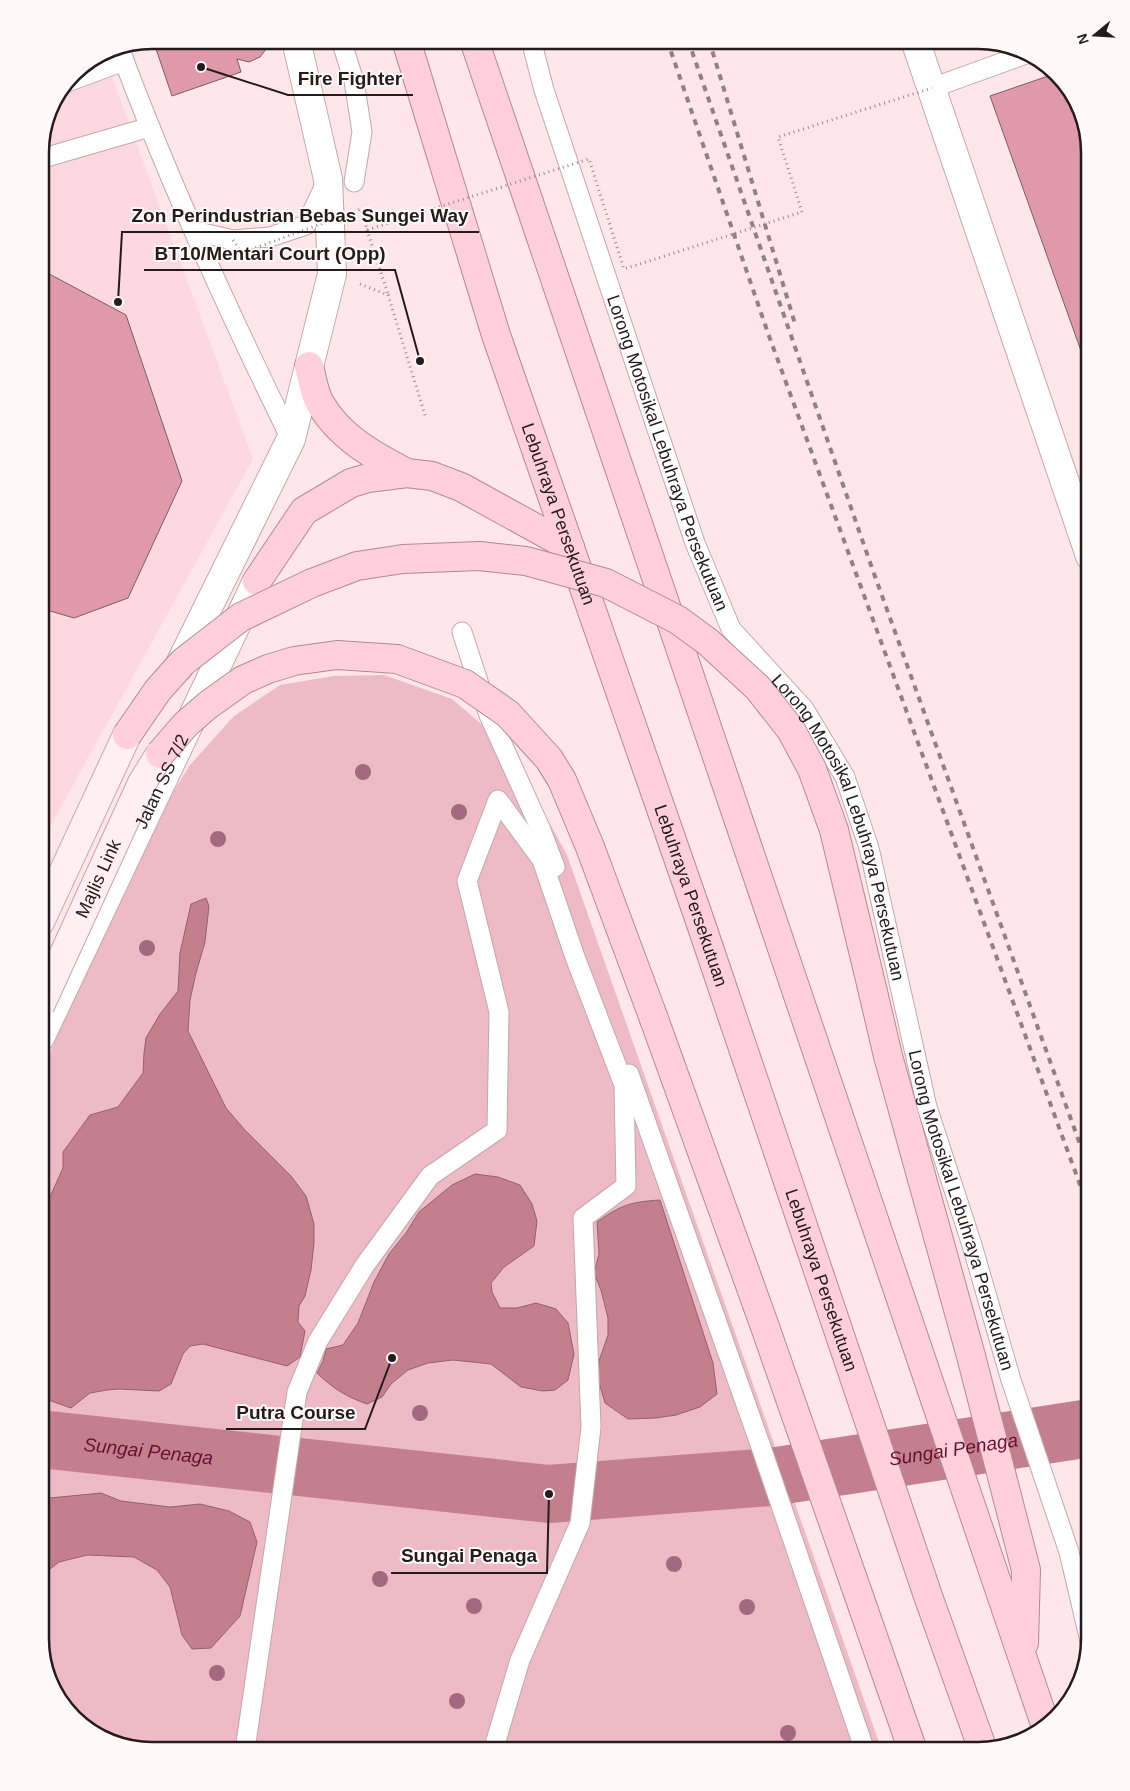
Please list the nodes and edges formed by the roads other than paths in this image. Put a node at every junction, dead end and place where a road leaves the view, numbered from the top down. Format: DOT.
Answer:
graph roads {
  1 [pos="299,49"];
  2 [pos="344,49"];
  3 [pos="409,49"];
  4 [pos="477,49"];
  5 [pos="533,49"];
  6 [pos="918,49"];
  7 [pos="122,54"];
  8 [pos="1018,57"];
  9 [pos="87,71"];
  10 [pos="932,88"];
  11 [pos="150,127"];
  12 [pos="49,156"];
  13 [pos="341,180"];
  14 [pos="194,231"];
  15 [pos="309,366"];
  16 [pos="291,439"];
  17 [pos="407,473"];
  18 [pos="1081,529"];
  19 [pos="570,547"];
  20 [pos="258,581"];
  21 [pos="462,632"];
  22 [pos="212,678"];
  23 [pos="489,715"];
  24 [pos="127,735"];
  25 [pos="160,754"];
  26 [pos="49,903"];
  27 [pos="49,914"];
  28 [pos="49,970"];
  29 [pos="68,979"];
  30 [pos="49,986"];
  31 [pos="49,1019"];
  32 [pos="1081,1603"];
  33 [pos="1024,1664"];
  34 [pos="1043,1719"];
  35 [pos="246,1742"];
  36 [pos="496,1742"];
  37 [pos="862,1742"];
  38 [pos="910,1742"];
  39 [pos="980,1742"];
  1 -- 13 [label="street"];
  2 -- 13 [label="lane"];
  3 -- 19 [label="highway, Lebuhraya Persekutuan"];
  4 -- 33 [label="highway"];
  5 -- 32 [label="lane, Lorong Motosikal Lebuhraya Persekutuan"];
  6 -- 10 [label="street"];
  7 -- 9 [label="lane"];
  7 -- 11 [label="lane"];
  8 -- 10 [label="lane"];
  10 -- 18 [label="street"];
  11 -- 12 [label="lane"];
  11 -- 14 [label="lane"];
  13 -- 14 [label="lane"];
  13 -- 15 [label="street"];
  14 -- 16 [label="lane"];
  15 -- 16 [label="street"];
  15 -- 17 [label="highway"];
  16 -- 27 [label="street"];
  17 -- 19 [label="highway"];
  17 -- 20 [label="highway"];
  19 -- 39 [label="highway, Lebuhraya Persekutuan"];
  20 -- 22 [label="street, Jalan SS 7/2"];
  21 -- 23 [label="lane"];
  22 -- 23 [label="lane"];
  22 -- 29 [label="street, Jalan SS 7/2"];
  23 -- 37 [label="lane"];
  24 -- 26 [label="main road, Majlis Link"];
  24 -- 33 [label="highway, bridge"];
  25 -- 30 [label="main road, Majlis Link, bridge"];
  25 -- 38 [label="highway, bridge"];
  28 -- 29 [label="lane"];
  29 -- 31 [label="street, Jalan SS 7/2"];
  33 -- 34 [label="highway"];
  35 -- 36 [label="lane"];
}
